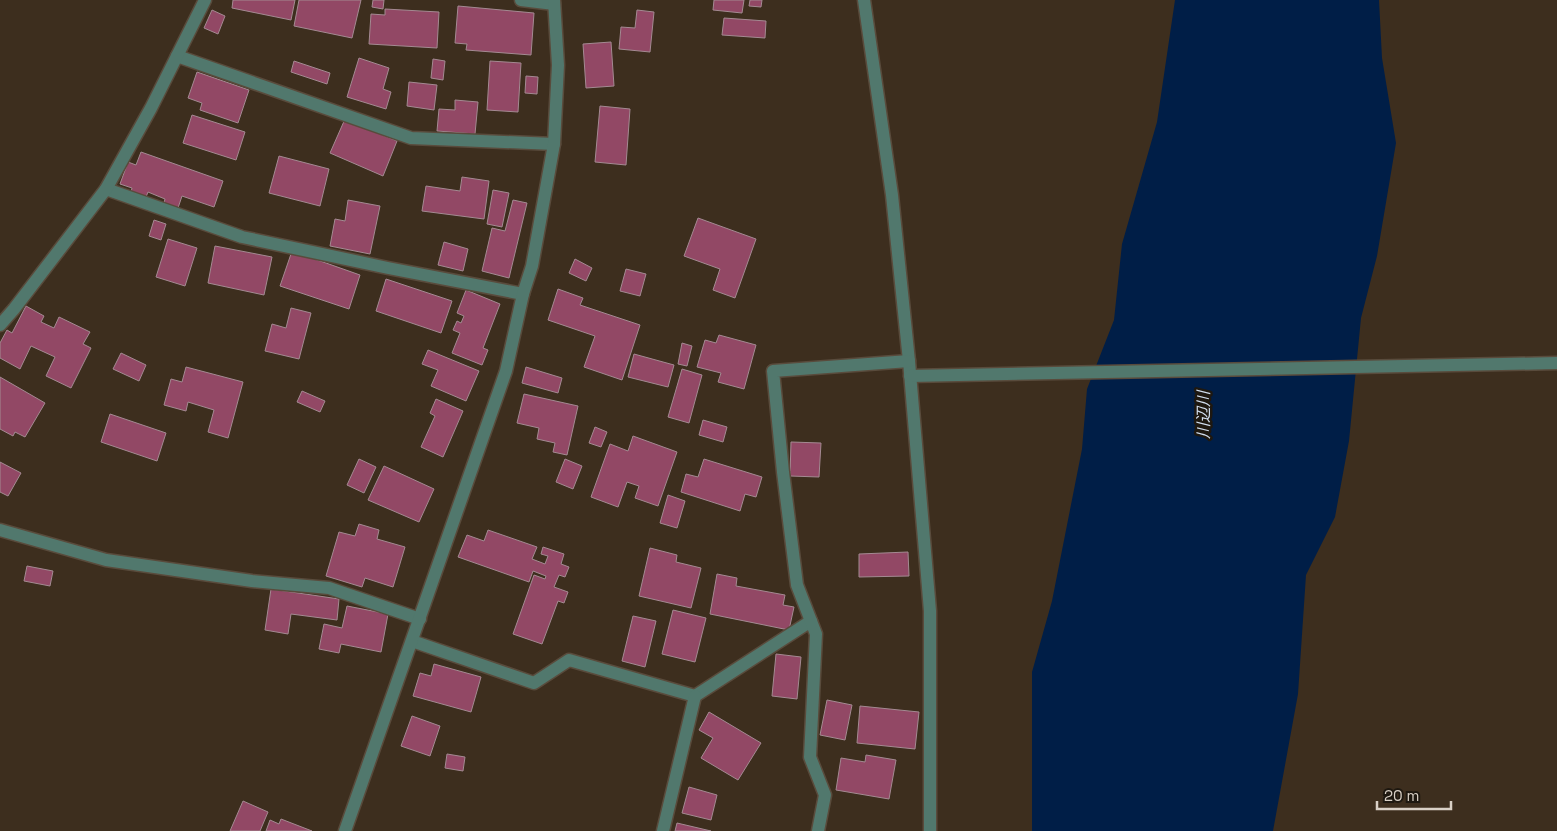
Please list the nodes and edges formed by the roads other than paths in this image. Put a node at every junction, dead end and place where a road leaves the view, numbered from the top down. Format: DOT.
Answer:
graph roads {
  1 [pos="205,0"];
  2 [pos="521,0"];
  3 [pos="864,0"];
  4 [pos="554,2"];
  5 [pos="177,56"];
  6 [pos="554,144"];
  7 [pos="106,189"];
  8 [pos="523,294"];
  9 [pos="0,325"];
  10 [pos="909,361"];
  11 [pos="1557,363"];
  12 [pos="910,376"];
  13 [pos="0,530"];
  14 [pos="420,619"];
  15 [pos="811,621"];
  16 [pos="412,641"];
  17 [pos="696,696"];
  18 [pos="345,831"];
  19 [pos="663,831"];
  20 [pos="818,831"];
  21 [pos="930,831"];
  1 -- 5 [label="street"];
  2 -- 4 [label="street"];
  3 -- 10 [label="street"];
  4 -- 6 [label="street"];
  5 -- 6 [label="street"];
  5 -- 7 [label="street"];
  6 -- 8 [label="street"];
  7 -- 8 [label="street"];
  7 -- 9 [label="street"];
  8 -- 14 [label="street"];
  10 -- 12 [label="street"];
  10 -- 15 [label="street"];
  11 -- 12 [label="street"];
  12 -- 21 [label="street"];
  13 -- 14 [label="street"];
  14 -- 16 [label="street"];
  15 -- 17 [label="street"];
  15 -- 20 [label="street"];
  16 -- 17 [label="street"];
  16 -- 18 [label="street"];
  17 -- 19 [label="street"];
}
